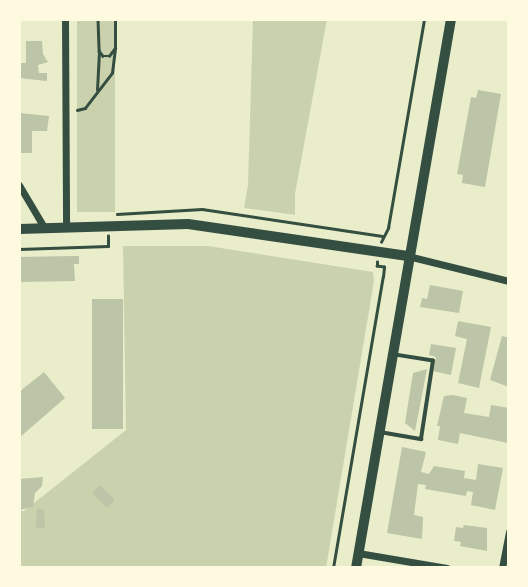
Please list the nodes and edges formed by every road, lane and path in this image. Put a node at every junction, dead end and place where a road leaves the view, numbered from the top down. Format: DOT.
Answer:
graph roads {
  1 [pos="65,19"];
  2 [pos="98,19"];
  3 [pos="114,19"];
  4 [pos="424,19"];
  5 [pos="451,19"];
  6 [pos="115,48"];
  7 [pos="99,51"];
  8 [pos="97,90"];
  9 [pos="77,110"];
  10 [pos="19,185"];
  11 [pos="108,214"];
  12 [pos="66,228"];
  13 [pos="19,229"];
  14 [pos="45,229"];
  15 [pos="108,246"];
  16 [pos="19,249"];
  17 [pos="408,256"];
  18 [pos="377,266"];
  19 [pos="509,281"];
  20 [pos="391,354"];
  21 [pos="378,432"];
  22 [pos="509,532"];
  23 [pos="358,553"];
  24 [pos="333,568"];
  25 [pos="356,568"];
  26 [pos="447,568"];
  27 [pos="502,568"];
  1 -- 12 [label="street"];
  2 -- 7 [label="path"];
  3 -- 6 [label="path"];
  4 -- 11 [label="path"];
  5 -- 17 [label="street"];
  6 -- 7 [label="path"];
  6 -- 8 [label="path"];
  7 -- 8 [label="path"];
  8 -- 9 [label="path"];
  10 -- 14 [label="street"];
  12 -- 14 [label="street"];
  12 -- 17 [label="street"];
  13 -- 14 [label="street"];
  15 -- 16 [label="path"];
  17 -- 19 [label="street"];
  17 -- 20 [label="street"];
  18 -- 24 [label="path"];
  20 -- 21 [label="street"];
  20 -- 21 [label="lane"];
  21 -- 23 [label="street"];
  22 -- 27 [label="street"];
  23 -- 25 [label="street"];
  23 -- 26 [label="street"];
}
